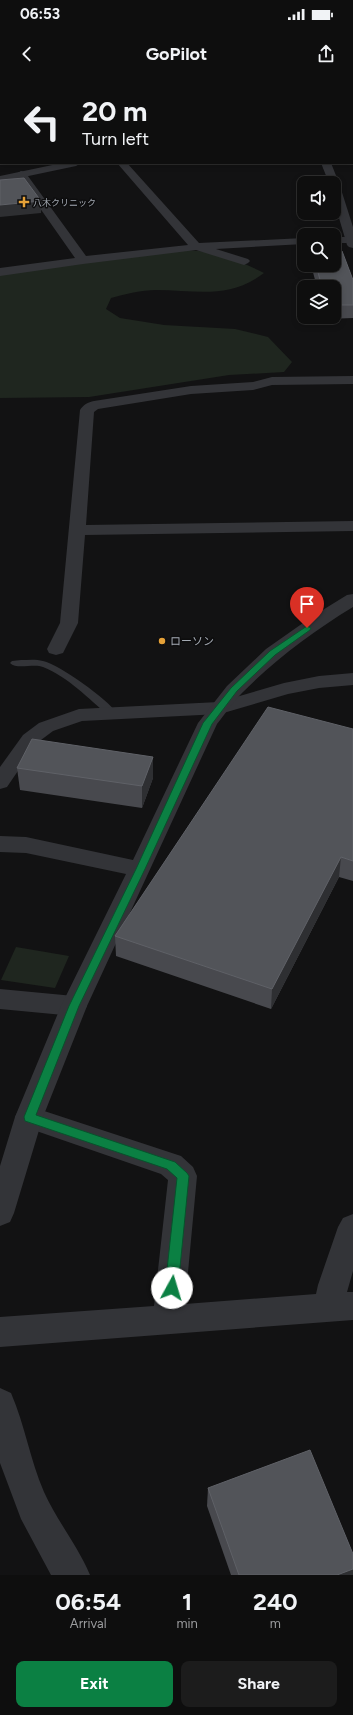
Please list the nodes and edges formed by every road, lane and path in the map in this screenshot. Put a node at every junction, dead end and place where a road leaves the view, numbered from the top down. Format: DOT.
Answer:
graph roads {
  1 [pos="70,164"];
  2 [pos="123,164"];
  3 [pos="326,164"];
  4 [pos="21,174"];
  5 [pos="331,176"];
  6 [pos="0,179"];
  7 [pos="341,207"];
  8 [pos="297,241"];
  9 [pos="341,241"];
  10 [pos="352,242"];
  11 [pos="196,247"];
  12 [pos="83,260"];
  13 [pos="244,261"];
  14 [pos="0,272"];
  15 [pos="353,380"];
  16 [pos="353,526"];
  17 [pos="76,530"];
  18 [pos="353,599"];
  19 [pos="56,649"];
  20 [pos="15,663"];
  21 [pos="353,678"];
  22 [pos="220,708"];
  23 [pos="112,714"];
  24 [pos="0,782"];
  25 [pos="0,844"];
  26 [pos="140,869"];
  27 [pos="0,998"];
  28 [pos="74,1006"];
  29 [pos="29,1117"];
  30 [pos="0,1213"];
  31 [pos="353,1227"];
  32 [pos="341,1307"];
  33 [pos="168,1319"];
  34 [pos="0,1332"];
  35 [pos="0,1404"];
  36 [pos="72,1575"];
  1 -- 4 [label="street"];
  2 -- 11 [label="street"];
  3 -- 5 [label="street"];
  4 -- 6 [label="street"];
  4 -- 12 [label="street"];
  7 -- 10 [label="street"];
  8 -- 11 [label="street"];
  9 -- 10 [label="street"];
  11 -- 12 [label="street"];
  11 -- 13 [label="street"];
  12 -- 14 [label="street"];
  15 -- 17 [label="street"];
  16 -- 17 [label="street"];
  17 -- 19 [label="street"];
  18 -- 22 [label="street"];
  20 -- 23 [label="lane"];
  21 -- 22 [label="street"];
  22 -- 23 [label="street"];
  22 -- 26 [label="street"];
  23 -- 24 [label="street"];
  25 -- 26 [label="street"];
  26 -- 28 [label="street"];
  27 -- 28 [label="street"];
  28 -- 29 [label="street"];
  29 -- 30 [label="street"];
  29 -- 33 [label="street"];
  31 -- 32 [label="street"];
  32 -- 33 [label="street"];
  33 -- 34 [label="street"];
  35 -- 36 [label="street"];
}
